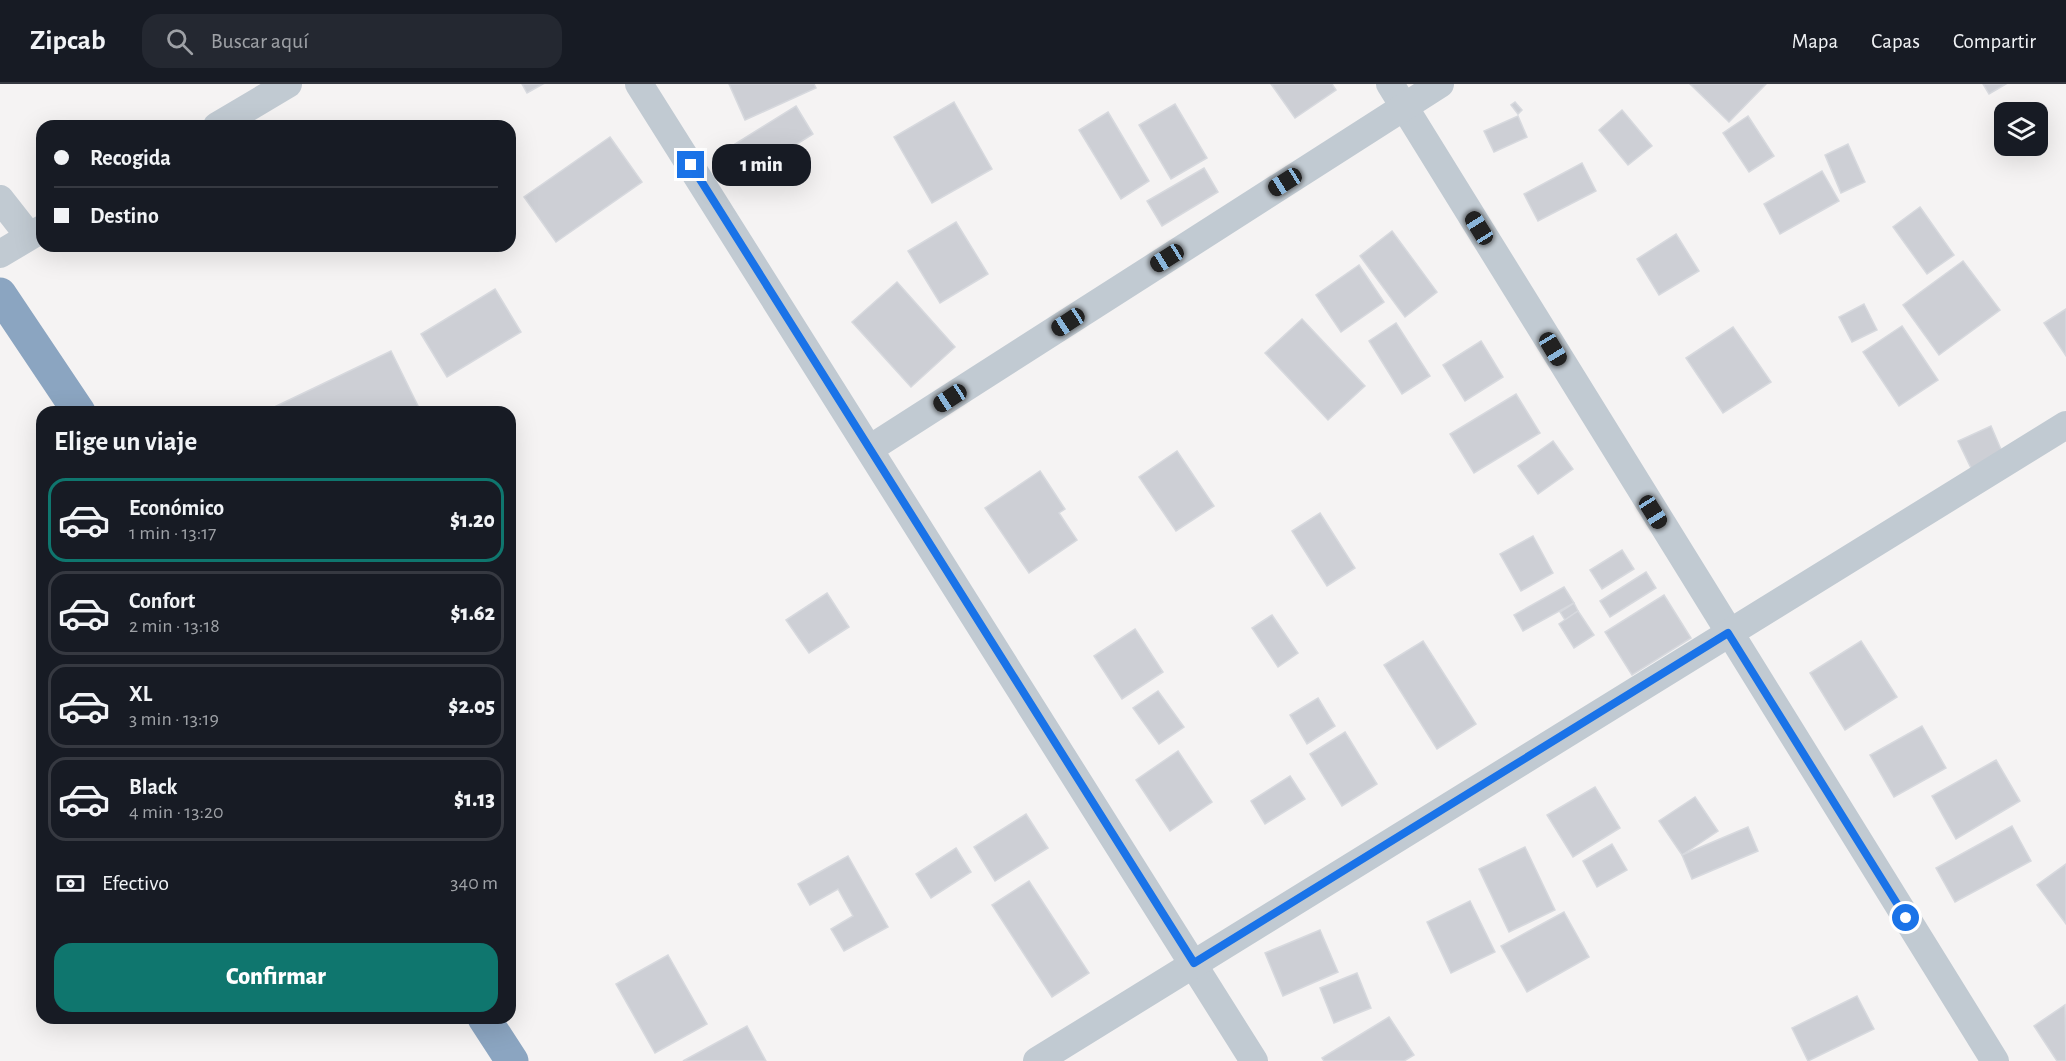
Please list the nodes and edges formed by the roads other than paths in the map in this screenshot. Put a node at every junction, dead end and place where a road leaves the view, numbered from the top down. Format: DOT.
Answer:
graph roads {
  1 [pos="288,84"];
  2 [pos="639,84"];
  3 [pos="1440,84"];
  4 [pos="1397,95"];
  5 [pos="227,120"];
  6 [pos="0,199"];
  7 [pos="36,232"];
  8 [pos="0,254"];
  9 [pos="0,294"];
  10 [pos="75,406"];
  11 [pos="2066,425"];
  12 [pos="871,448"];
  13 [pos="1728,633"];
  14 [pos="1194,963"];
  15 [pos="488,1024"];
  16 [pos="512,1061"];
  17 [pos="1037,1061"];
  18 [pos="1254,1061"];
  19 [pos="1995,1061"];
  1 -- 5 [label="street"];
  2 -- 12 [label="street"];
  3 -- 4 [label="street"];
  4 -- 12 [label="street"];
  4 -- 13 [label="street"];
  6 -- 7 [label="street"];
  7 -- 8 [label="street"];
  9 -- 10 [label="highway"];
  11 -- 13 [label="street"];
  12 -- 14 [label="street"];
  13 -- 14 [label="street"];
  13 -- 19 [label="street"];
  14 -- 17 [label="street"];
  14 -- 18 [label="street"];
  15 -- 16 [label="highway"];
}
